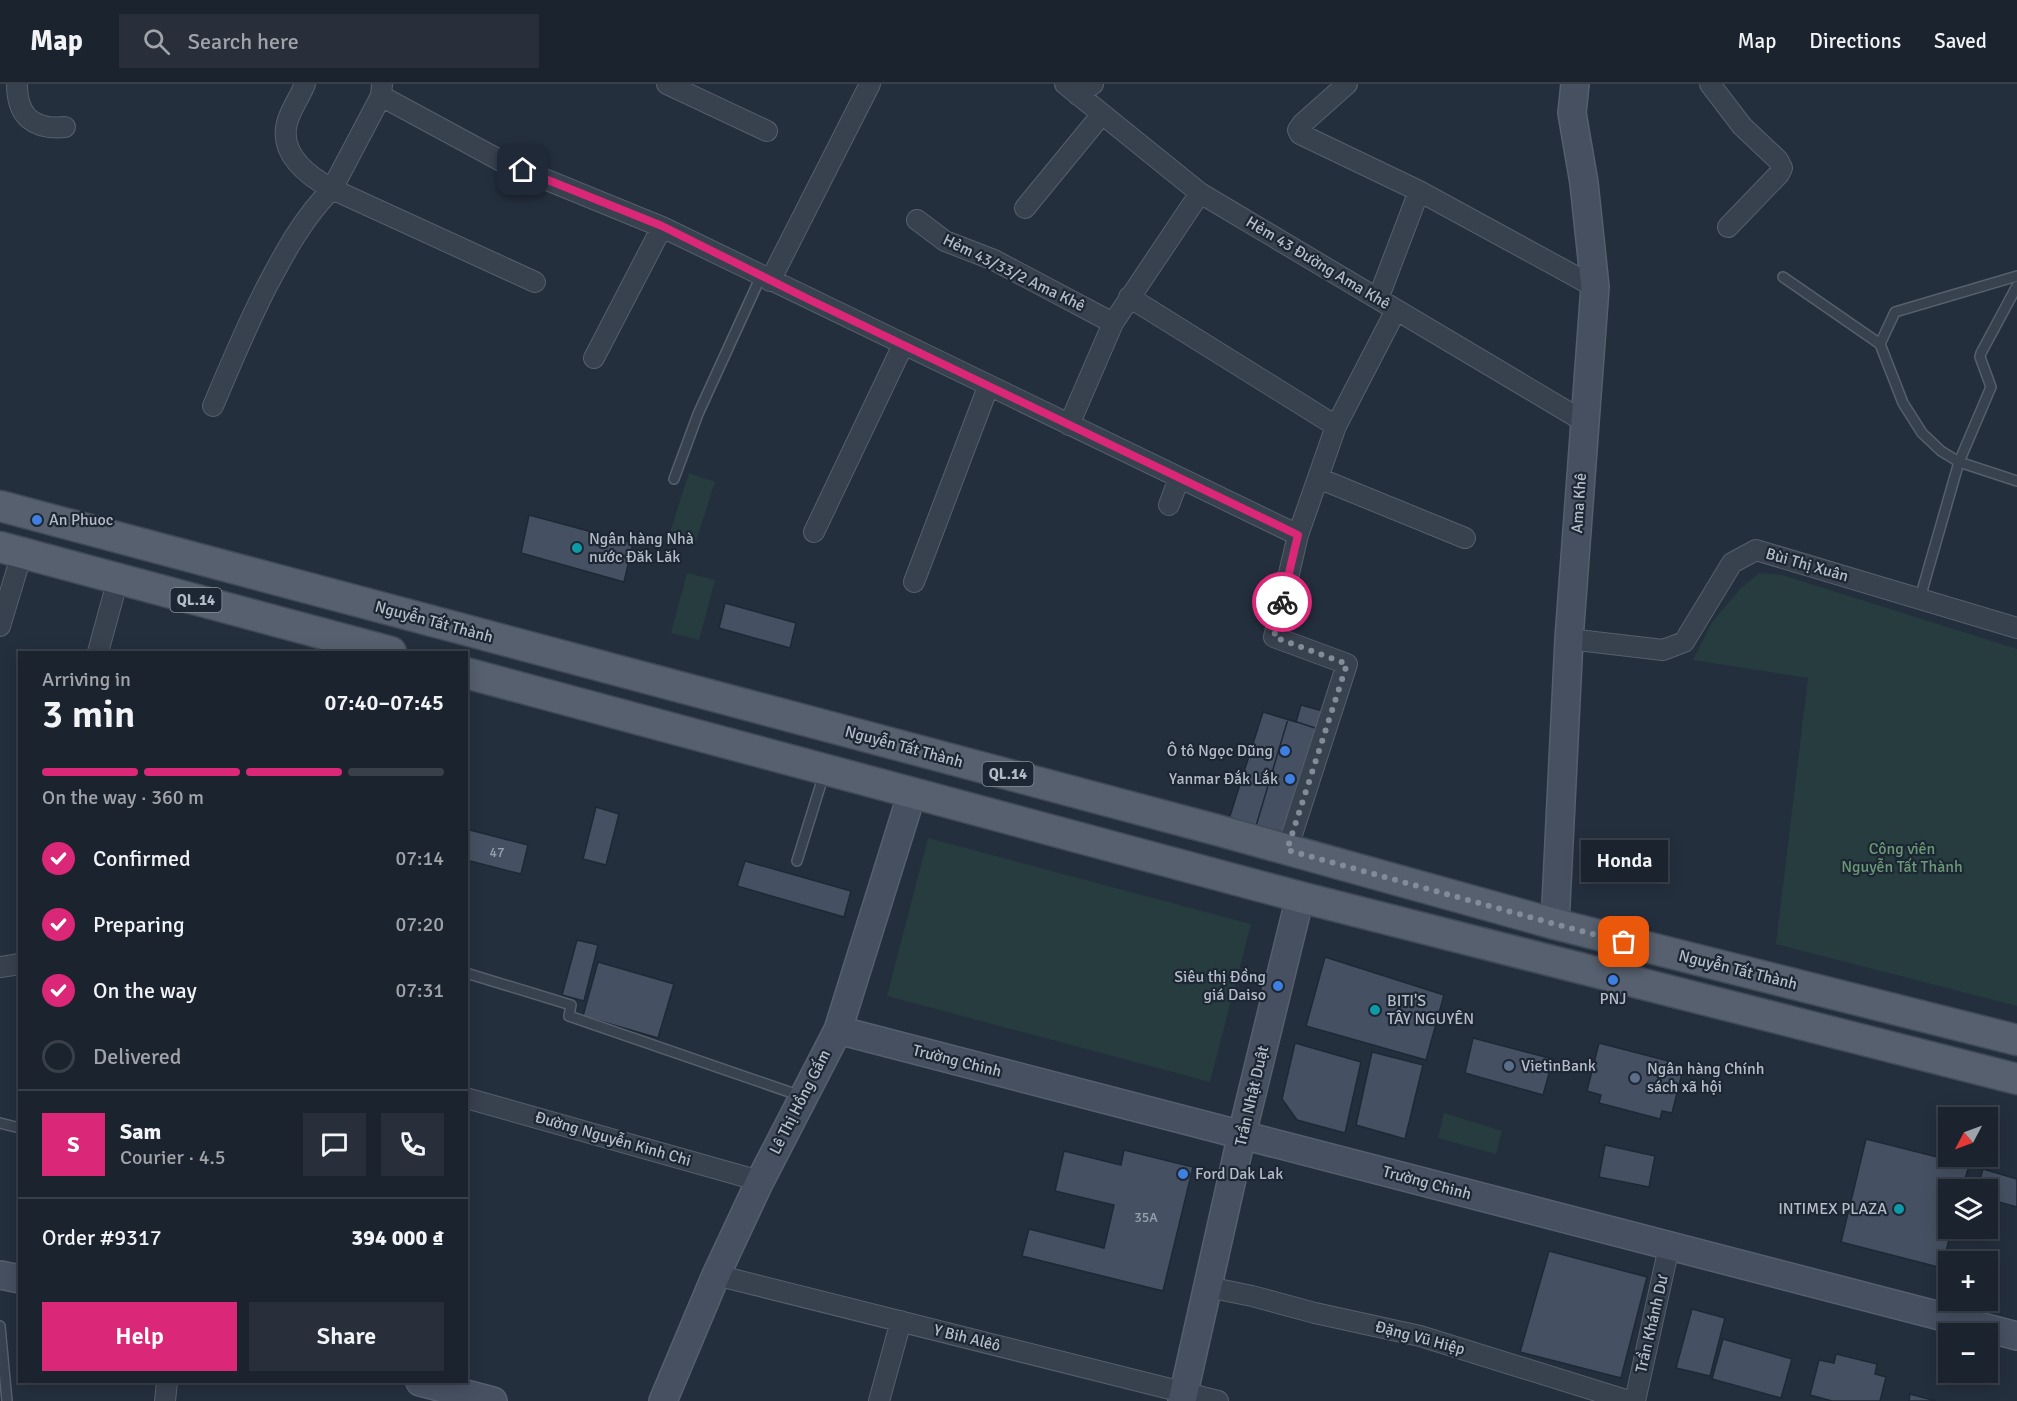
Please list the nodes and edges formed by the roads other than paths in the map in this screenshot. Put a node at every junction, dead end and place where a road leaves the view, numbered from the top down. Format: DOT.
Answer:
graph roads {
  1 [pos="17,84"];
  2 [pos="305,84"];
  3 [pos="667,84"];
  4 [pos="870,84"];
  5 [pos="1347,84"];
  6 [pos="1575,84"];
  7 [pos="1710,84"];
  8 [pos="1078,88"];
  9 [pos="381,90"];
  10 [pos="1102,114"];
  11 [pos="65,127"];
  12 [pos="767,131"];
  13 [pos="332,189"];
  14 [pos="1419,191"];
  15 [pos="1200,193"];
  16 [pos="1025,208"];
  17 [pos="917,220"];
  18 [pos="662,226"];
  19 [pos="1728,227"];
  20 [pos="2017,276"];
  21 [pos="1784,277"];
  22 [pos="766,279"];
  23 [pos="535,282"];
  24 [pos="2017,286"];
  25 [pos="1594,287"];
  26 [pos="1129,297"];
  27 [pos="1378,299"];
  28 [pos="1396,310"];
  29 [pos="1113,323"];
  30 [pos="1880,344"];
  31 [pos="903,345"];
  32 [pos="594,358"];
  33 [pos="988,387"];
  34 [pos="213,406"];
  35 [pos="1585,422"];
  36 [pos="1069,425"];
  37 [pos="1336,426"];
  38 [pos="1959,462"];
  39 [pos="1179,478"];
  40 [pos="1318,478"];
  41 [pos="674,479"];
  42 [pos="2017,481"];
  43 [pos="1169,505"];
  44 [pos="0,506"];
  45 [pos="814,532"];
  46 [pos="1298,535"];
  47 [pos="1465,538"];
  48 [pos="11,550"];
  49 [pos="118,579"];
  50 [pos="915,582"];
  51 [pos="1920,598"];
  52 [pos="0,626"];
  53 [pos="2017,628"];
  54 [pos="1569,639"];
  55 [pos="99,651"];
  56 [pos="387,651"];
  57 [pos="468,674"];
  58 [pos="826,770"];
  59 [pos="912,794"];
  60 [pos="1287,850"];
  61 [pos="797,861"];
  62 [pos="1300,897"];
  63 [pos="1555,924"];
  64 [pos="1547,959"];
  65 [pos="468,974"];
  66 [pos="838,1030"];
  67 [pos="2017,1040"];
  68 [pos="2017,1079"];
  69 [pos="803,1097"];
  70 [pos="468,1099"];
  71 [pos="0,1123"];
  72 [pos="18,1128"];
  73 [pos="1242,1134"];
  74 [pos="760,1181"];
  75 [pos="1670,1247"];
  76 [pos="0,1275"];
  77 [pos="716,1275"];
  78 [pos="18,1279"];
  79 [pos="1208,1287"];
  80 [pos="902,1321"];
  81 [pos="0,1326"];
  82 [pos="2017,1335"];
  83 [pos="167,1383"];
  84 [pos="424,1383"];
  85 [pos="1184,1397"];
  86 [pos="7,1401"];
  87 [pos="165,1401"];
  88 [pos="493,1401"];
  89 [pos="663,1401"];
  90 [pos="879,1401"];
  91 [pos="1218,1401"];
  92 [pos="1629,1401"];
  93 [pos="1635,1401"];
  1 -- 11 [label="street"];
  2 -- 13 [label="street"];
  3 -- 12 [label="street"];
  4 -- 22 [label="street"];
  5 -- 14 [label="street"];
  6 -- 25 [label="street, Ama Khê"];
  7 -- 19 [label="street"];
  8 -- 10 [label="street, Hẻm 43 Đường Ama Khê"];
  9 -- 13 [label="street"];
  9 -- 18 [label="street"];
  10 -- 15 [label="street, Hẻm 43 Đường Ama Khê"];
  10 -- 16 [label="street"];
  13 -- 23 [label="street"];
  13 -- 34 [label="street"];
  14 -- 25 [label="street"];
  14 -- 27 [label="street"];
  15 -- 26 [label="street"];
  15 -- 27 [label="street, Hẻm 43 Đường Ama Khê"];
  17 -- 29 [label="street, Hẻm 43/33/2 Ama Khê"];
  18 -- 22 [label="street"];
  18 -- 32 [label="street"];
  20 -- 30 [label="lane"];
  21 -- 30 [label="lane"];
  22 -- 31 [label="street"];
  22 -- 41 [label="lane"];
  24 -- 38 [label="lane"];
  25 -- 35 [label="street, Ama Khê"];
  26 -- 29 [label="street"];
  26 -- 37 [label="street"];
  27 -- 28 [label="street, Hẻm 43 Đường Ama Khê"];
  28 -- 35 [label="street, Hẻm 43 Đường Ama Khê"];
  28 -- 37 [label="street"];
  29 -- 36 [label="street"];
  30 -- 38 [label="lane"];
  31 -- 33 [label="street"];
  31 -- 45 [label="street"];
  33 -- 36 [label="street"];
  33 -- 50 [label="street"];
  35 -- 54 [label="street, Ama Khê"];
  36 -- 39 [label="street"];
  37 -- 40 [label="street"];
  38 -- 42 [label="lane"];
  38 -- 51 [label="lane"];
  39 -- 43 [label="street"];
  39 -- 46 [label="street"];
  40 -- 46 [label="street"];
  40 -- 47 [label="street"];
  44 -- 60 [label="main road, Nguyễn Tất Thành / QL.14"];
  46 -- 60 [label="street"];
  48 -- 49 [label="main road, QL.14"];
  48 -- 52 [label="street"];
  49 -- 55 [label="street"];
  49 -- 56 [label="main road, QL.14"];
  51 -- 53 [label="street, Bùi Thị Xuân"];
  51 -- 54 [label="street, Bùi Thị Xuân"];
  54 -- 63 [label="street, Ama Khê"];
  57 -- 58 [label="main road"];
  58 -- 59 [label="main road"];
  58 -- 61 [label="lane"];
  59 -- 62 [label="main road"];
  59 -- 66 [label="street, Lê Thị Hồng Gấm"];
  60 -- 63 [label="main road, Nguyễn Tất Thành / QL.14"];
  62 -- 64 [label="main road"];
  62 -- 73 [label="street, Trần Nhật Duật"];
  63 -- 64 [label="main road"];
  63 -- 67 [label="main road, Nguyễn Tất Thành / QL.14"];
  64 -- 68 [label="main road"];
  65 -- 69 [label="lane"];
  66 -- 69 [label="street, Lê Thị Hồng Gấm"];
  66 -- 73 [label="street, Trường Chinh"];
  69 -- 74 [label="street, Lê Thị Hồng Gấm"];
  70 -- 74 [label="street, Đường Nguyễn Kinh Chi"];
  71 -- 72 [label="lane"];
  73 -- 75 [label="street, Trường Chinh"];
  73 -- 79 [label="street, Trần Nhật Duật"];
  74 -- 77 [label="street, Lê Thị Hồng Gấm"];
  75 -- 82 [label="street, Trường Chinh"];
  75 -- 93 [label="street, Trần Khánh Dư"];
  76 -- 78 [label="street"];
  77 -- 80 [label="street, Y Bih Alêô"];
  77 -- 89 [label="street, Lê Thị Hồng Gấm"];
  79 -- 85 [label="street, Trần Nhật Duật"];
  79 -- 92 [label="street, Đặng Vũ Hiệp"];
  80 -- 85 [label="street, Y Bih Alêô"];
  80 -- 90 [label="street"];
  81 -- 86 [label="lane"];
  83 -- 87 [label="street"];
  84 -- 88 [label="street"];
  85 -- 91 [label="street, Y Bih Alêô"];
}
